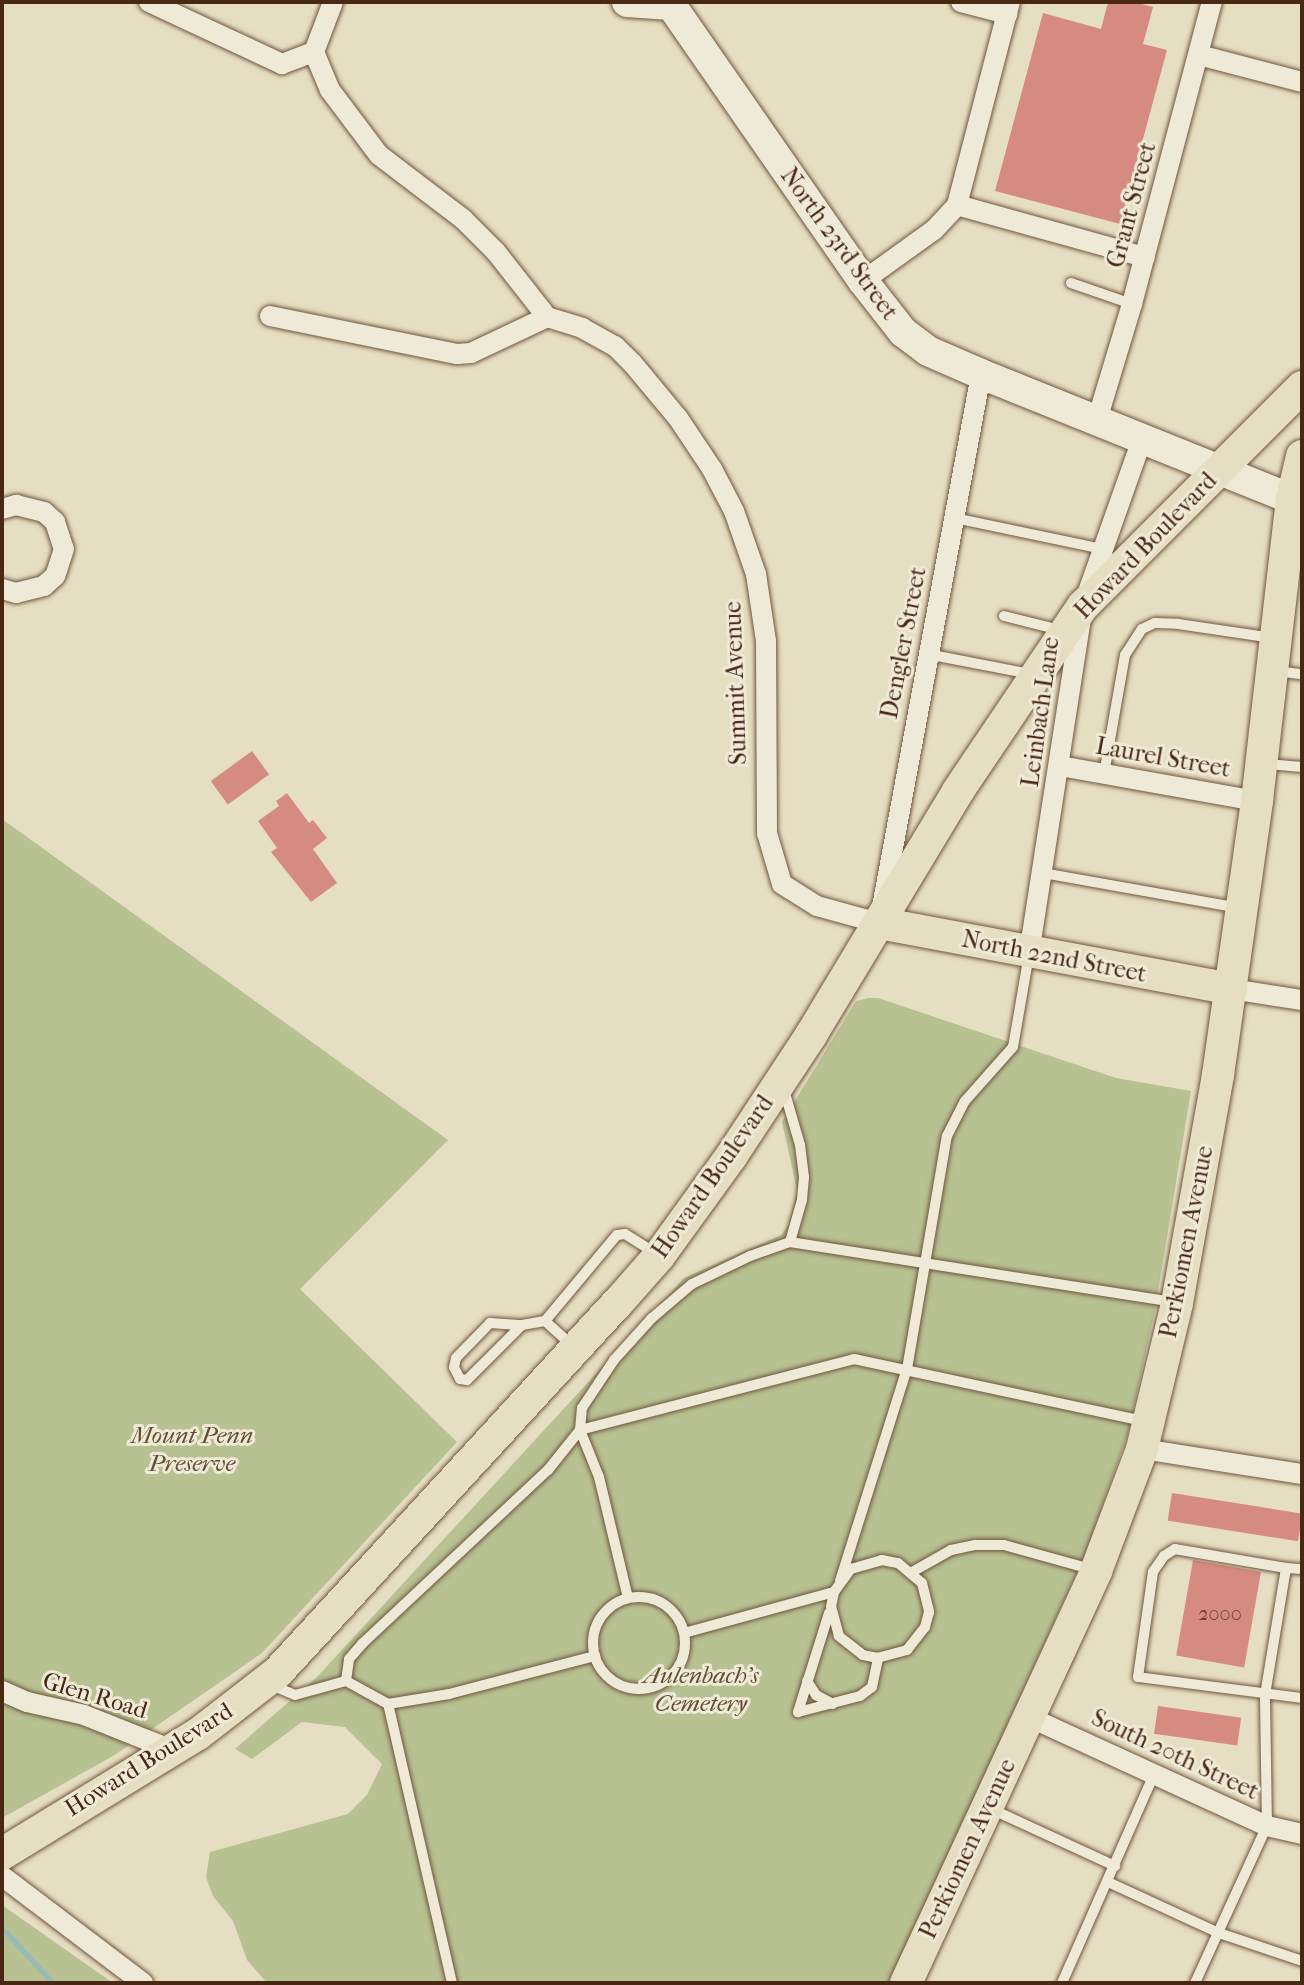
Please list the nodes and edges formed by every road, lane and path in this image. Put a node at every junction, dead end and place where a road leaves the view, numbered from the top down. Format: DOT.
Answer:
graph roads {
  1 [pos="149,2"];
  2 [pos="333,2"];
  3 [pos="627,2"];
  4 [pos="961,2"];
  5 [pos="1212,2"];
  6 [pos="671,3"];
  7 [pos="1008,8"];
  8 [pos="314,52"];
  9 [pos="1199,55"];
  10 [pos="1302,82"];
  11 [pos="957,205"];
  12 [pos="1145,257"];
  13 [pos="863,281"];
  14 [pos="1071,283"];
  15 [pos="1132,304"];
  16 [pos="270,316"];
  17 [pos="547,317"];
  18 [pos="981,374"];
  19 [pos="1302,387"];
  20 [pos="1097,420"];
  21 [pos="1142,439"];
  22 [pos="1302,456"];
  23 [pos="1219,470"];
  24 [pos="1297,501"];
  25 [pos="2,509"];
  26 [pos="954,518"];
  27 [pos="1100,549"];
  28 [pos="1132,555"];
  29 [pos="2,589"];
  30 [pos="1004,616"];
  31 [pos="1074,619"];
  32 [pos="1274,638"];
  33 [pos="927,654"];
  34 [pos="1270,671"];
  35 [pos="1302,674"];
  36 [pos="1034,675"];
  37 [pos="1261,763"];
  38 [pos="1060,766"];
  39 [pos="1302,767"];
  40 [pos="1104,774"];
  41 [pos="1257,801"];
  42 [pos="1043,873"];
  43 [pos="1241,908"];
  44 [pos="879,923"];
  45 [pos="1029,954"];
  46 [pos="1231,989"];
  47 [pos="1302,1000"];
  48 [pos="781,1080"];
  49 [pos="790,1242"];
  50 [pos="659,1256"];
  51 [pos="926,1262"];
  52 [pos="1177,1303"];
  53 [pos="545,1321"];
  54 [pos="522,1325"];
  55 [pos="576,1349"];
  56 [pos="907,1369"];
  57 [pos="580,1430"];
  58 [pos="1145,1436"];
  59 [pos="1302,1474"];
  60 [pos="1286,1568"];
  61 [pos="1302,1569"];
  62 [pos="1096,1571"];
  63 [pos="912,1572"];
  64 [pos="840,1581"];
  65 [pos="834,1592"];
  66 [pos="628,1598"];
  67 [pos="831,1607"];
  68 [pos="684,1633"];
  69 [pos="595,1656"];
  70 [pos="878,1658"];
  71 [pos="346,1681"];
  72 [pos="807,1681"];
  73 [pos="266,1683"];
  74 [pos="2,1691"];
  75 [pos="1265,1695"];
  76 [pos="1302,1698"];
  77 [pos="2,1700"];
  78 [pos="27,1702"];
  79 [pos="388,1704"];
  80 [pos="833,1704"];
  81 [pos="1029,1717"];
  82 [pos="172,1750"];
  83 [pos="1154,1774"];
  84 [pos="987,1807"];
  85 [pos="1267,1826"];
  86 [pos="1302,1834"];
  87 [pos="2,1854"];
  88 [pos="1115,1866"];
  89 [pos="2,1876"];
  90 [pos="1108,1882"];
  91 [pos="1219,1933"];
  92 [pos="1302,1961"];
  93 [pos="143,1983"];
  94 [pos="452,1983"];
  95 [pos="906,1983"];
  96 [pos="1062,1983"];
  97 [pos="1195,1983"];
  1 -- 8 [label="street"];
  2 -- 8 [label="street"];
  3 -- 6 [label="main road"];
  4 -- 7 [label="street"];
  5 -- 9 [label="street, Grant Street"];
  6 -- 13 [label="main road, North 23rd Street"];
  7 -- 11 [label="street"];
  8 -- 17 [label="street"];
  9 -- 10 [label="street"];
  9 -- 12 [label="street, Grant Street"];
  11 -- 12 [label="street"];
  11 -- 13 [label="street"];
  12 -- 15 [label="street, Grant Street"];
  13 -- 18 [label="main road, North 23rd Street"];
  14 -- 15 [label="lane"];
  15 -- 20 [label="street, Grant Street"];
  16 -- 17 [label="street"];
  17 -- 44 [label="street, Summit Avenue"];
  18 -- 20 [label="main road, North 23rd Street"];
  18 -- 26 [label="street, Dengler Street"];
  19 -- 23 [label="main road, Howard Boulevard"];
  20 -- 21 [label="main road, North 23rd Street"];
  21 -- 23 [label="main road, North 23rd Street"];
  21 -- 27 [label="street, Leinbach Lane"];
  22 -- 24 [label="main road, Perkiomen Avenue"];
  23 -- 24 [label="main road, North 23rd Street"];
  23 -- 28 [label="main road, Howard Boulevard"];
  24 -- 32 [label="main road, Perkiomen Avenue"];
  25 -- 29 [label="street"];
  26 -- 27 [label="lane"];
  26 -- 33 [label="street, Dengler Street"];
  27 -- 28 [label="lane"];
  27 -- 31 [label="street, Leinbach Lane"];
  28 -- 31 [label="main road, Howard Boulevard"];
  30 -- 31 [label="lane"];
  31 -- 36 [label="main road, Howard Boulevard"];
  31 -- 38 [label="street, Leinbach Lane"];
  32 -- 34 [label="main road, Perkiomen Avenue"];
  32 -- 40 [label="lane"];
  33 -- 36 [label="lane"];
  33 -- 44 [label="street, Dengler Street"];
  34 -- 35 [label="lane"];
  34 -- 37 [label="main road, Perkiomen Avenue"];
  36 -- 44 [label="main road, Howard Boulevard"];
  37 -- 39 [label="lane"];
  37 -- 41 [label="main road, Perkiomen Avenue"];
  38 -- 40 [label="street, Laurel Street"];
  38 -- 42 [label="street, Leinbach Lane"];
  40 -- 41 [label="street, Laurel Street"];
  41 -- 43 [label="main road, Perkiomen Avenue"];
  42 -- 43 [label="lane"];
  42 -- 45 [label="street, Leinbach Lane"];
  43 -- 46 [label="main road, Perkiomen Avenue"];
  44 -- 45 [label="main road, North 22nd Street"];
  44 -- 48 [label="main road, Howard Boulevard"];
  45 -- 46 [label="main road, North 22nd Street"];
  45 -- 51 [label="lane"];
  46 -- 47 [label="street"];
  46 -- 52 [label="main road, Perkiomen Avenue"];
  48 -- 49 [label="lane"];
  48 -- 50 [label="main road, Howard Boulevard"];
  49 -- 51 [label="lane"];
  49 -- 57 [label="lane"];
  50 -- 53 [label="lane"];
  50 -- 55 [label="main road, Howard Boulevard"];
  51 -- 52 [label="lane"];
  51 -- 56 [label="lane"];
  52 -- 58 [label="main road, Perkiomen Avenue"];
  53 -- 54 [label="lane"];
  53 -- 55 [label="lane"];
  54 -- 54 [label="lane"];
  55 -- 73 [label="main road, Howard Boulevard"];
  56 -- 57 [label="lane"];
  56 -- 58 [label="lane"];
  56 -- 64 [label="lane"];
  57 -- 66 [label="lane"];
  57 -- 71 [label="lane"];
  58 -- 59 [label="street"];
  58 -- 62 [label="main road, Perkiomen Avenue"];
  60 -- 61 [label="lane"];
  60 -- 75 [label="lane"];
  60 -- 75 [label="lane"];
  62 -- 63 [label="lane"];
  62 -- 81 [label="main road, Perkiomen Avenue"];
  63 -- 64 [label="lane"];
  63 -- 70 [label="lane"];
  64 -- 65 [label="lane"];
  65 -- 67 [label="lane"];
  65 -- 68 [label="lane"];
  66 -- 68 [label="lane"];
  66 -- 69 [label="lane"];
  67 -- 70 [label="lane"];
  67 -- 72 [label="lane"];
  68 -- 69 [label="lane"];
  69 -- 79 [label="lane"];
  70 -- 80 [label="lane"];
  71 -- 73 [label="lane"];
  71 -- 79 [label="lane"];
  72 -- 80 [label="lane"];
  72 -- 80 [label="lane"];
  73 -- 82 [label="main road, Howard Boulevard"];
  74 -- 78 [label="street, Glen Road"];
  75 -- 76 [label="lane"];
  75 -- 85 [label="lane"];
  77 -- 78 [label="street"];
  78 -- 82 [label="street, Glen Road"];
  79 -- 94 [label="lane"];
  81 -- 83 [label="street, South 20th Street"];
  81 -- 84 [label="main road, Perkiomen Avenue"];
  82 -- 87 [label="main road, Howard Boulevard"];
  83 -- 85 [label="street, South 20th Street"];
  83 -- 88 [label="lane"];
  84 -- 88 [label="lane"];
  84 -- 95 [label="main road, Perkiomen Avenue"];
  85 -- 86 [label="street, South 20th Street"];
  85 -- 91 [label="lane"];
  88 -- 90 [label="lane"];
  89 -- 93 [label="street"];
  90 -- 91 [label="lane"];
  90 -- 96 [label="lane"];
  91 -- 92 [label="lane"];
  91 -- 97 [label="lane"];
}
